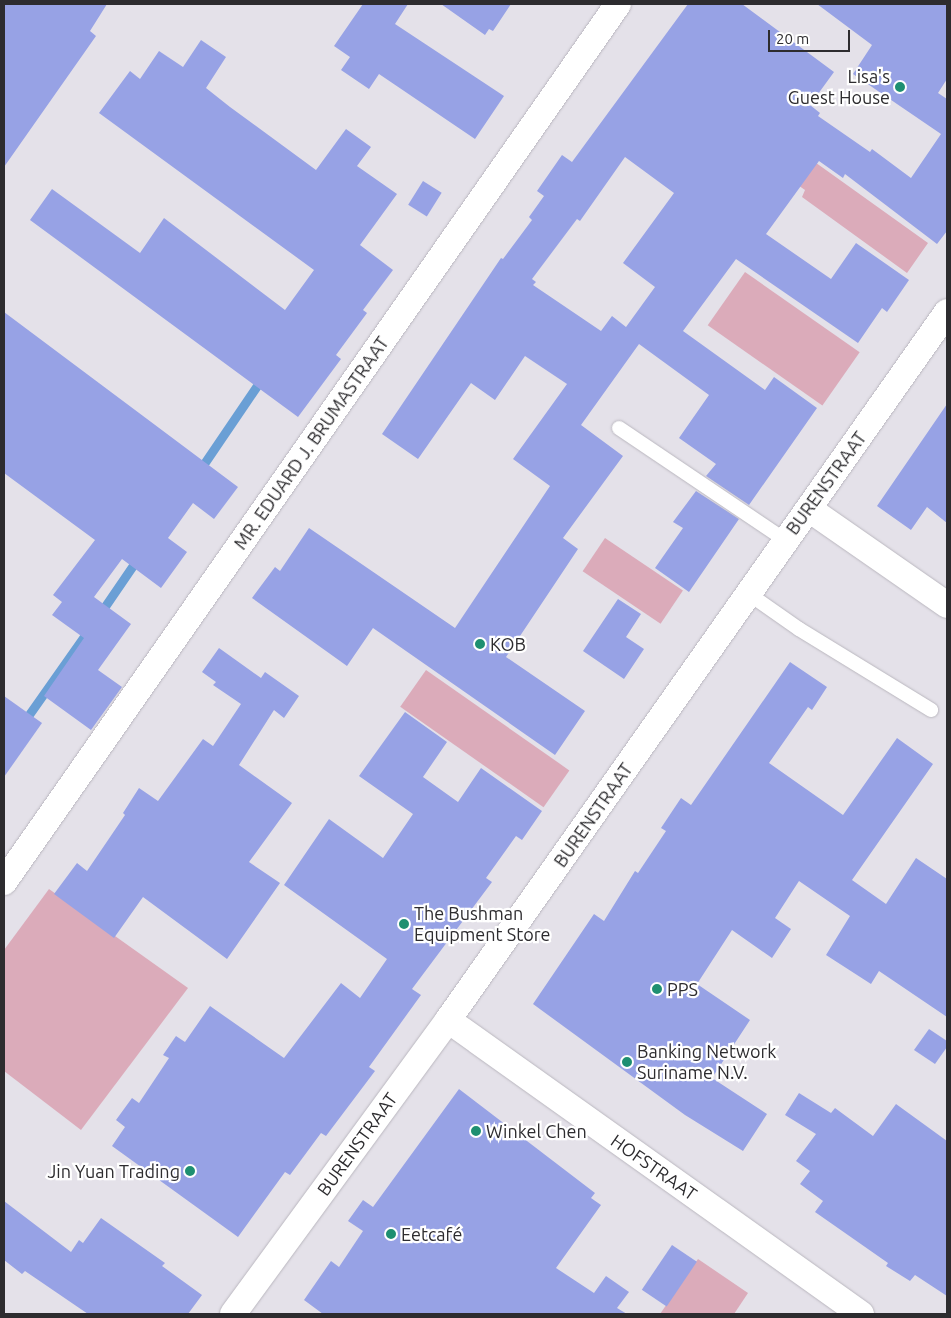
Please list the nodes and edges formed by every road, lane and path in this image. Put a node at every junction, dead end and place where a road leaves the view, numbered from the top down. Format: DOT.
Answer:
graph roads {
  1 [pos="618,4"];
  2 [pos="947,312"];
  3 [pos="619,428"];
  4 [pos="809,509"];
  5 [pos="785,540"];
  6 [pos="749,594"];
  7 [pos="947,605"];
  8 [pos="931,710"];
  9 [pos="4,882"];
  10 [pos="448,1020"];
  11 [pos="233,1314"];
  12 [pos="861,1314"];
  1 -- 9 [label="street, MR. EDUARD J. BRUMASTRAAT"];
  2 -- 4 [label="street, BURENSTRAAT"];
  3 -- 5 [label="lane"];
  4 -- 5 [label="street, BURENSTRAAT"];
  4 -- 7 [label="street"];
  5 -- 6 [label="street, BURENSTRAAT"];
  6 -- 8 [label="lane"];
  6 -- 10 [label="street, BURENSTRAAT"];
  10 -- 11 [label="street, BURENSTRAAT"];
  10 -- 12 [label="street, HOFSTRAAT"];
}
